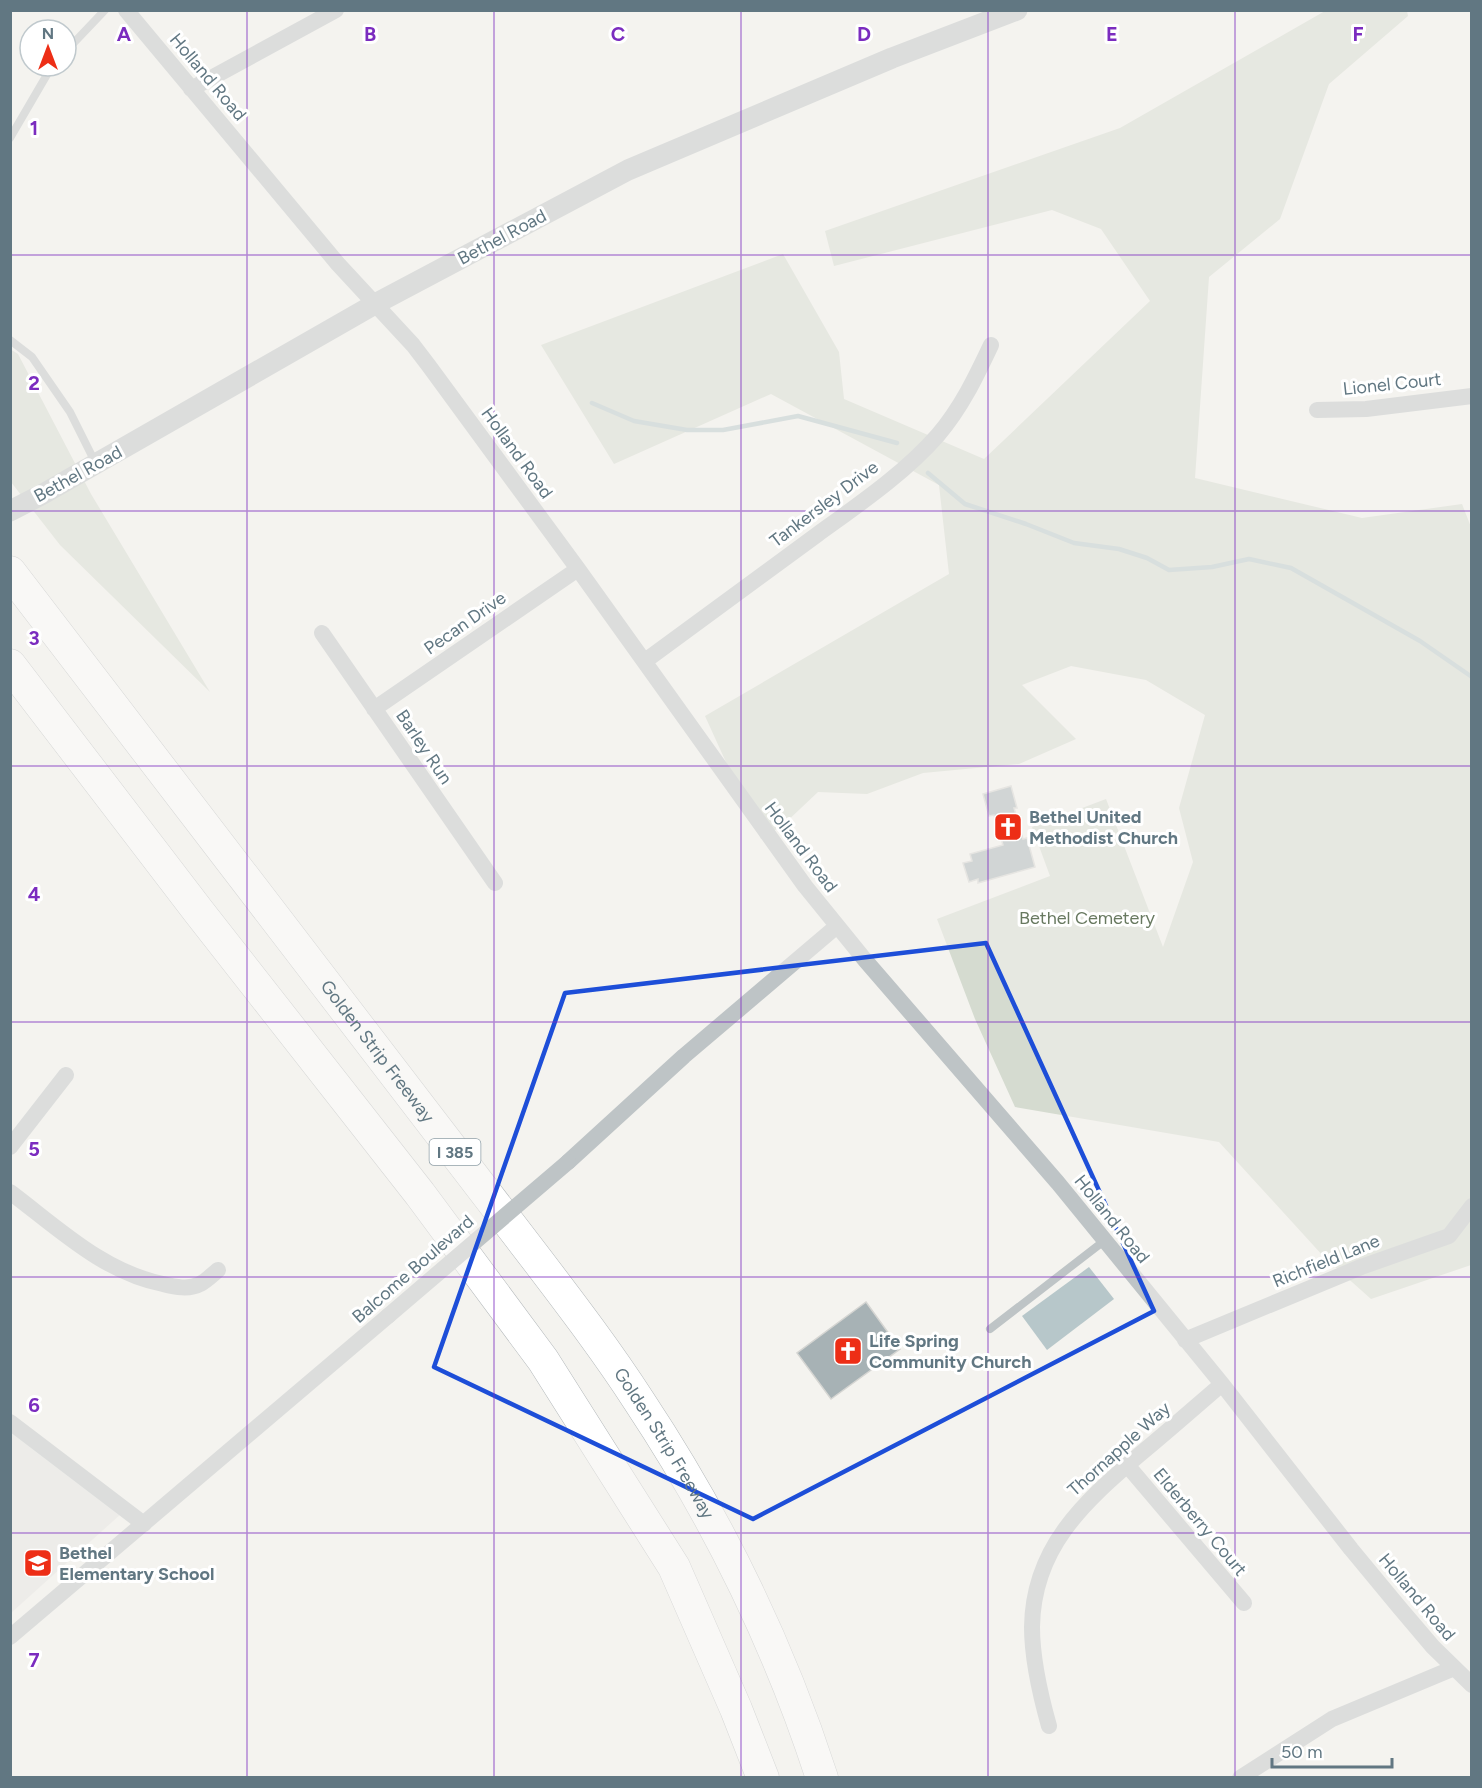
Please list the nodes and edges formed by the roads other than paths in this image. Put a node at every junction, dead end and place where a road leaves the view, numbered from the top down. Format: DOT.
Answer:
graph roads {
  1 [pos="105,10"];
  2 [pos="126,10"];
  3 [pos="336,10"];
  4 [pos="1017,10"];
  5 [pos="78,38"];
  6 [pos="45,78"];
  7 [pos="192,89"];
  8 [pos="10,138"];
  9 [pos="375,304"];
  10 [pos="10,340"];
  11 [pos="991,345"];
  12 [pos="1472,396"];
  13 [pos="1317,410"];
  14 [pos="96,464"];
  15 [pos="10,511"];
  16 [pos="578,569"];
  17 [pos="10,572"];
  18 [pos="322,633"];
  19 [pos="645,662"];
  20 [pos="10,665"];
  21 [pos="374,709"];
  22 [pos="495,883"];
  23 [pos="837,926"];
  24 [pos="66,1075"];
  25 [pos="10,1147"];
  26 [pos="10,1192"];
  27 [pos="1472,1206"];
  28 [pos="1104,1241"];
  29 [pos="218,1270"];
  30 [pos="990,1329"];
  31 [pos="1185,1340"];
  32 [pos="1222,1384"];
  33 [pos="10,1422"];
  34 [pos="1127,1466"];
  35 [pos="144,1524"];
  36 [pos="1244,1603"];
  37 [pos="10,1637"];
  38 [pos="1454,1668"];
  39 [pos="1472,1685"];
  40 [pos="1049,1726"];
  41 [pos="763,1778"];
  42 [pos="822,1778"];
  43 [pos="1240,1778"];
  1 -- 5 [label="lane"];
  2 -- 7 [label="street, Holland Road"];
  3 -- 7 [label="street"];
  4 -- 9 [label="street, Bethel Road"];
  6 -- 8 [label="lane"];
  7 -- 9 [label="street, Holland Road"];
  9 -- 14 [label="street, Bethel Road"];
  9 -- 16 [label="street, Holland Road"];
  10 -- 14 [label="lane"];
  11 -- 19 [label="street, Tankersley Drive"];
  12 -- 13 [label="street, Lionel Court"];
  14 -- 15 [label="street, Bethel Road"];
  16 -- 19 [label="street, Holland Road"];
  16 -- 21 [label="street, Pecan Drive"];
  17 -- 42 [label="highway, Golden Strip Freeway / I 385"];
  18 -- 21 [label="street, Barley Run"];
  19 -- 23 [label="street, Holland Road"];
  20 -- 41 [label="highway, I 385"];
  21 -- 22 [label="street, Barley Run"];
  23 -- 28 [label="street, Holland Road"];
  23 -- 35 [label="street, Balcome Boulevard, bridge"];
  24 -- 25 [label="street"];
  26 -- 29 [label="street"];
  27 -- 31 [label="street, Richfield Lane"];
  28 -- 30 [label="lane"];
  28 -- 31 [label="street, Holland Road"];
  31 -- 32 [label="street, Holland Road"];
  32 -- 34 [label="street, Thornapple Way"];
  32 -- 38 [label="street, Holland Road"];
  33 -- 35 [label="street"];
  34 -- 36 [label="street, Elderberry Court"];
  34 -- 40 [label="street, Thornapple Way"];
  35 -- 37 [label="street, Balcome Boulevard"];
  38 -- 39 [label="street, Holland Road"];
  38 -- 43 [label="street"];
}
